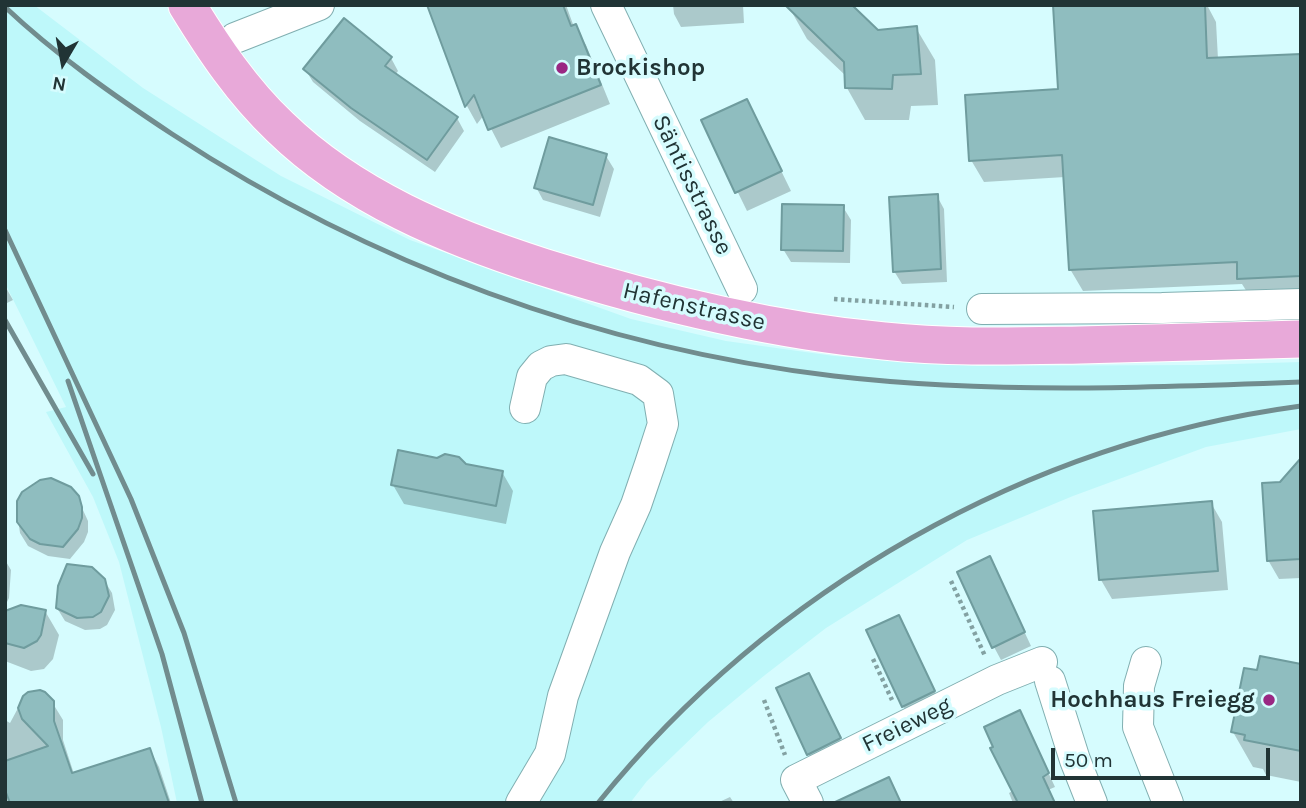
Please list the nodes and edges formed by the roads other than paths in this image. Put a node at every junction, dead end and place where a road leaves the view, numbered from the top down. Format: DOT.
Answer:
graph roads {
  1 [pos="187,5"];
  2 [pos="319,5"];
  3 [pos="606,5"];
  4 [pos="235,38"];
  5 [pos="742,289"];
  6 [pos="1301,304"];
  7 [pos="982,309"];
  8 [pos="1301,339"];
  9 [pos="525,408"];
  10 [pos="1146,662"];
  11 [pos="802,791"];
  12 [pos="521,803"];
  13 [pos="1092,803"];
  14 [pos="1168,803"];
  1 -- 8 [label="main road, Hafenstrasse"];
  2 -- 4 [label="street"];
  3 -- 5 [label="street, Säntisstrasse"];
  6 -- 7 [label="street"];
  9 -- 12 [label="street"];
  10 -- 14 [label="street"];
  11 -- 13 [label="street, Freieweg"];
}
